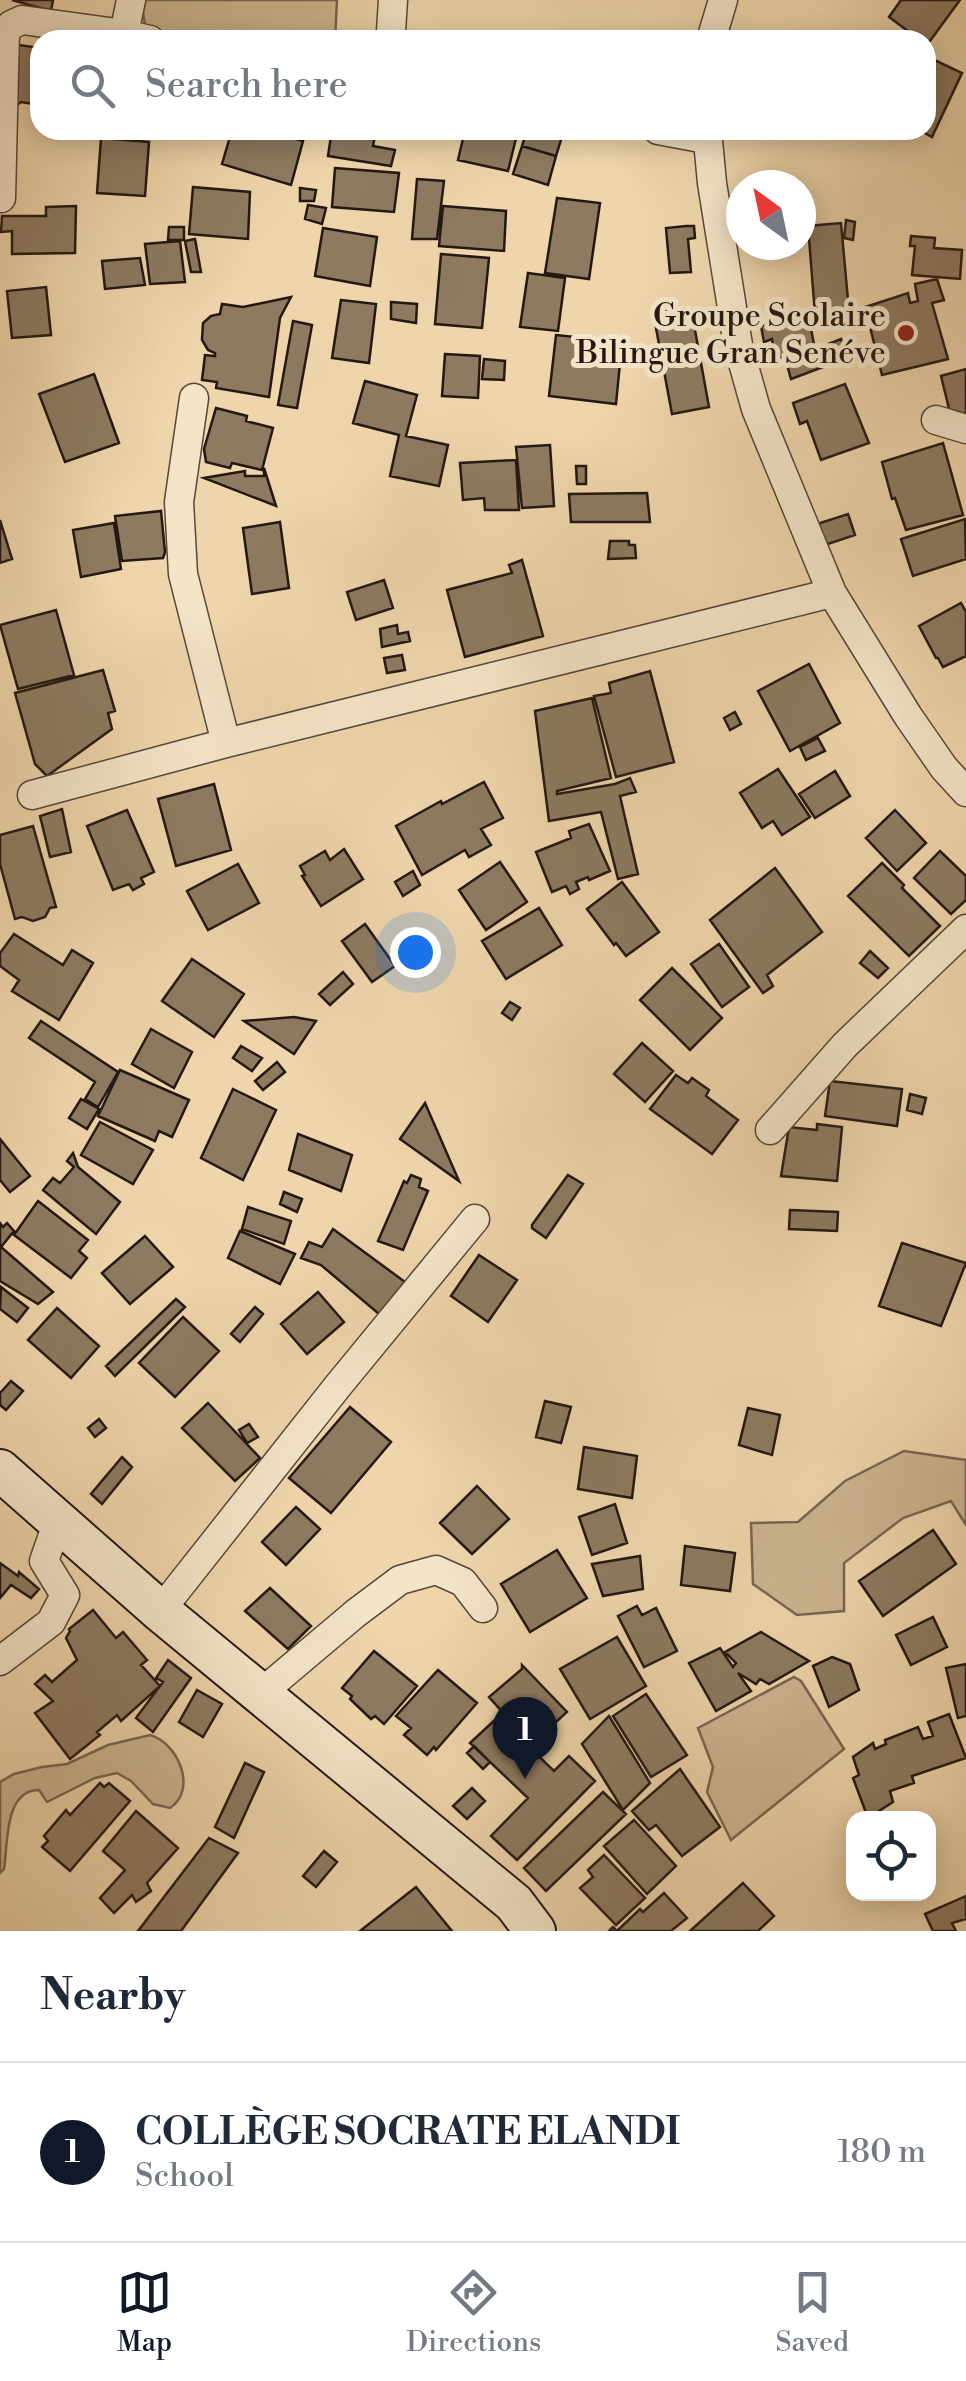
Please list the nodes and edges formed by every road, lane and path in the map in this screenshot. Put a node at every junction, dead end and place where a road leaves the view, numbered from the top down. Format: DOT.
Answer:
graph roads {
  1 [pos="131,0"];
  2 [pos="393,0"];
  3 [pos="723,0"];
  4 [pos="90,30"];
  5 [pos="136,30"];
  6 [pos="392,30"];
  7 [pos="715,30"];
  8 [pos="707,140"];
  9 [pos="0,198"];
  10 [pos="194,398"];
  11 [pos="936,420"];
  12 [pos="966,429"];
  13 [pos="832,592"];
  14 [pos="226,743"];
  15 [pos="966,792"];
  16 [pos="32,795"];
  17 [pos="966,929"];
  18 [pos="770,1130"];
  19 [pos="475,1219"];
  20 [pos="0,1470"];
  21 [pos="58,1521"];
  22 [pos="483,1608"];
  23 [pos="160,1612"];
  24 [pos="0,1662"];
  25 [pos="260,1694"];
  26 [pos="535,1931"];
  1 -- 5 [label="street"];
  2 -- 6 [label="street"];
  3 -- 7 [label="street"];
  4 -- 9 [label="street"];
  8 -- 13 [label="street"];
  10 -- 14 [label="street"];
  11 -- 12 [label="street"];
  13 -- 14 [label="street"];
  13 -- 15 [label="street"];
  14 -- 16 [label="street"];
  17 -- 18 [label="street"];
  19 -- 23 [label="street"];
  20 -- 21 [label="main road"];
  21 -- 23 [label="main road"];
  21 -- 24 [label="street"];
  22 -- 25 [label="street"];
  23 -- 25 [label="main road"];
  25 -- 26 [label="main road"];
}
